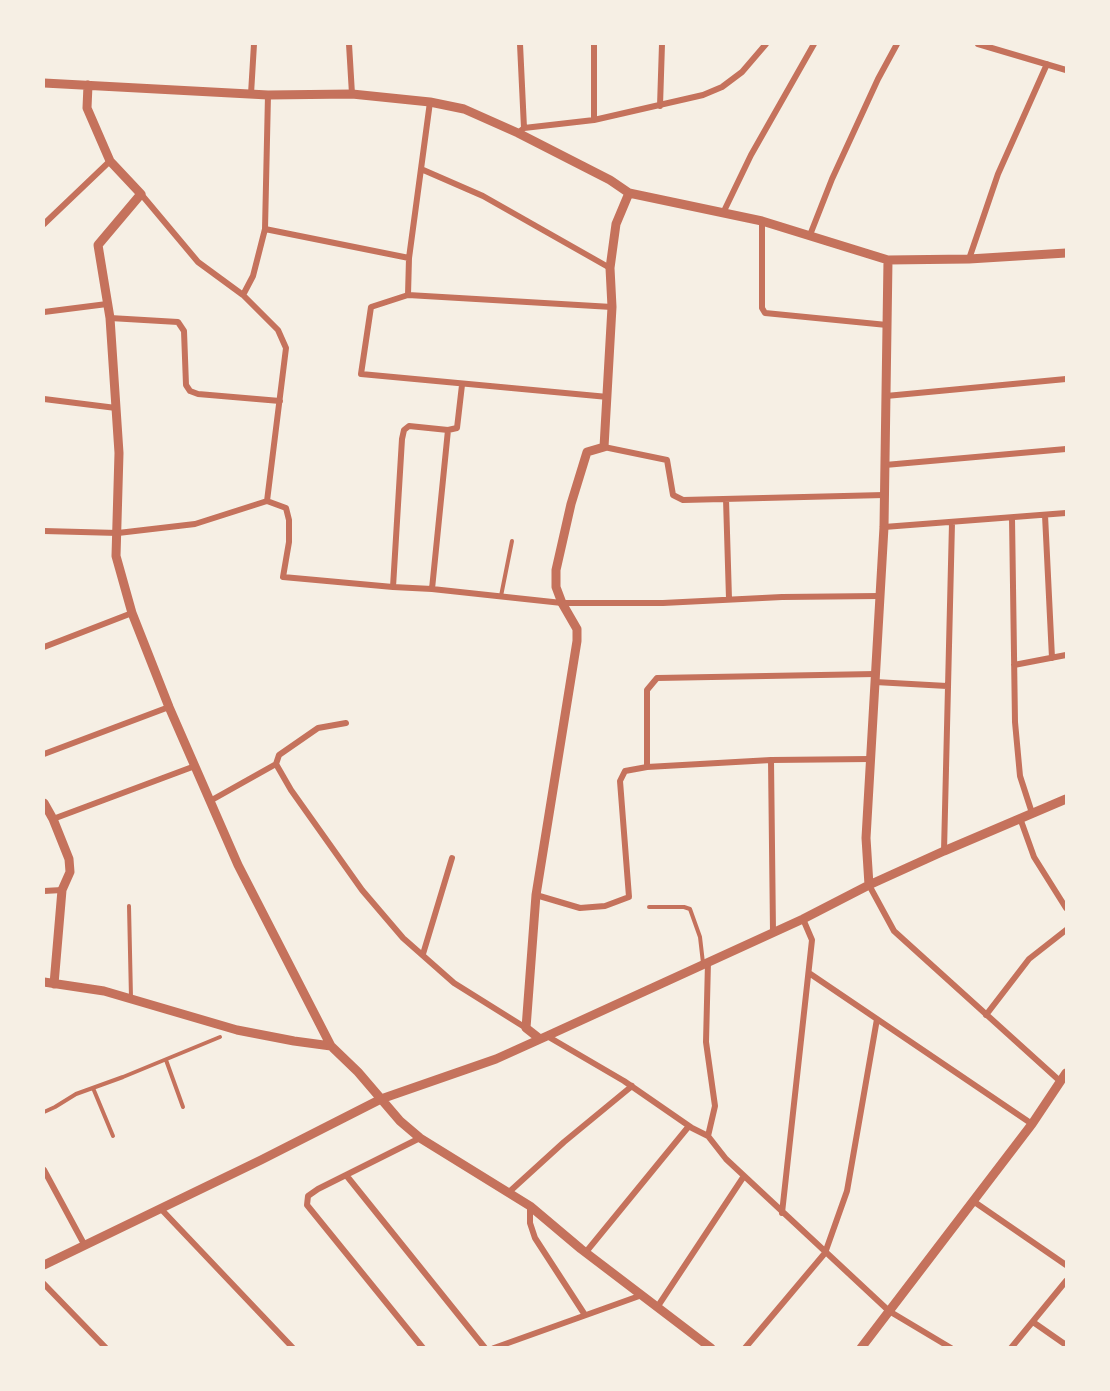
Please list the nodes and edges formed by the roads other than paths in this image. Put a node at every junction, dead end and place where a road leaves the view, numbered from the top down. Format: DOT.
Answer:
graph roads {
  1 [pos="254,44"];
  2 [pos="349,44"];
  3 [pos="520,44"];
  4 [pos="594,44"];
  5 [pos="662,44"];
  6 [pos="766,44"];
  7 [pos="814,44"];
  8 [pos="897,44"];
  9 [pos="978,44"];
  10 [pos="1047,64"];
  11 [pos="1066,70"];
  12 [pos="44,82"];
  13 [pos="88,85"];
  14 [pos="251,94"];
  15 [pos="352,94"];
  16 [pos="268,95"];
  17 [pos="430,102"];
  18 [pos="660,106"];
  19 [pos="594,120"];
  20 [pos="521,130"];
  21 [pos="110,161"];
  22 [pos="421,169"];
  23 [pos="629,193"];
  24 [pos="141,194"];
  25 [pos="724,211"];
  26 [pos="762,221"];
  27 [pos="44,224"];
  28 [pos="265,229"];
  29 [pos="810,235"];
  30 [pos="1066,254"];
  31 [pos="409,258"];
  32 [pos="969,259"];
  33 [pos="888,260"];
  34 [pos="610,268"];
  35 [pos="243,295"];
  36 [pos="408,295"];
  37 [pos="107,304"];
  38 [pos="612,306"];
  39 [pos="44,312"];
  40 [pos="110,318"];
  41 [pos="887,326"];
  42 [pos="1066,379"];
  43 [pos="462,385"];
  44 [pos="886,396"];
  45 [pos="608,398"];
  46 [pos="44,399"];
  47 [pos="280,402"];
  48 [pos="116,408"];
  49 [pos="448,430"];
  50 [pos="604,447"];
  51 [pos="1066,449"];
  52 [pos="885,465"];
  53 [pos="884,495"];
  54 [pos="726,499"];
  55 [pos="267,501"];
  56 [pos="1066,513"];
  57 [pos="1045,515"];
  58 [pos="1012,518"];
  59 [pos="952,523"];
  60 [pos="884,527"];
  61 [pos="44,531"];
  62 [pos="118,533"];
  63 [pos="512,542"];
  64 [pos="393,587"];
  65 [pos="432,589"];
  66 [pos="501,596"];
  67 [pos="879,596"];
  68 [pos="729,599"];
  69 [pos="562,603"];
  70 [pos="132,613"];
  71 [pos="44,647"];
  72 [pos="1066,655"];
  73 [pos="1052,658"];
  74 [pos="1014,665"];
  75 [pos="875,678"];
  76 [pos="947,686"];
  77 [pos="169,707"];
  78 [pos="346,723"];
  79 [pos="44,754"];
  80 [pos="870,759"];
  81 [pos="771,760"];
  82 [pos="276,765"];
  83 [pos="195,766"];
  84 [pos="647,767"];
  85 [pos="1066,799"];
  86 [pos="210,801"];
  87 [pos="44,802"];
  88 [pos="1032,813"];
  89 [pos="1020,818"];
  90 [pos="53,819"];
  91 [pos="944,850"];
  92 [pos="452,858"];
  93 [pos="869,885"];
  94 [pos="62,890"];
  95 [pos="44,891"];
  96 [pos="536,895"];
  97 [pos="129,906"];
  98 [pos="649,907"];
  99 [pos="1066,908"];
  100 [pos="804,919"];
  101 [pos="1066,930"];
  102 [pos="774,932"];
  103 [pos="423,954"];
  104 [pos="705,963"];
  105 [pos="809,973"];
  106 [pos="44,982"];
  107 [pos="54,984"];
  108 [pos="131,999"];
  109 [pos="986,1015"];
  110 [pos="877,1019"];
  111 [pos="526,1028"];
  112 [pos="220,1037"];
  113 [pos="544,1038"];
  114 [pos="331,1046"];
  115 [pos="166,1060"];
  116 [pos="1066,1073"];
  117 [pos="1060,1082"];
  118 [pos="632,1086"];
  119 [pos="93,1088"];
  120 [pos="381,1099"];
  121 [pos="183,1107"];
  122 [pos="44,1112"];
  123 [pos="1032,1124"];
  124 [pos="689,1126"];
  125 [pos="113,1136"];
  126 [pos="708,1136"];
  127 [pos="420,1138"];
  128 [pos="44,1170"];
  129 [pos="346,1175"];
  130 [pos="744,1176"];
  131 [pos="508,1192"];
  132 [pos="973,1201"];
  133 [pos="530,1206"];
  134 [pos="161,1209"];
  135 [pos="782,1213"];
  136 [pos="84,1244"];
  137 [pos="586,1252"];
  138 [pos="825,1253"];
  139 [pos="44,1265"];
  140 [pos="1066,1265"];
  141 [pos="1066,1281"];
  142 [pos="44,1284"];
  143 [pos="643,1295"];
  144 [pos="658,1306"];
  145 [pos="889,1311"];
  146 [pos="585,1315"];
  147 [pos="1033,1322"];
  148 [pos="1066,1345"];
  149 [pos="106,1347"];
  150 [pos="293,1347"];
  151 [pos="423,1347"];
  152 [pos="485,1347"];
  153 [pos="494,1347"];
  154 [pos="711,1347"];
  155 [pos="746,1347"];
  156 [pos="861,1347"];
  157 [pos="951,1347"];
  158 [pos="1011,1347"];
  1 -- 14 [label="street"];
  2 -- 15 [label="street"];
  3 -- 20 [label="street"];
  4 -- 19 [label="street"];
  5 -- 18 [label="street"];
  6 -- 18 [label="street"];
  7 -- 25 [label="street"];
  8 -- 29 [label="street"];
  9 -- 10 [label="street"];
  10 -- 11 [label="street"];
  10 -- 32 [label="street"];
  12 -- 13 [label="street"];
  13 -- 14 [label="street"];
  13 -- 21 [label="street"];
  14 -- 16 [label="street"];
  15 -- 16 [label="street"];
  15 -- 17 [label="street"];
  16 -- 28 [label="street"];
  17 -- 20 [label="street"];
  17 -- 22 [label="street"];
  18 -- 19 [label="street"];
  19 -- 20 [label="street"];
  20 -- 23 [label="street"];
  21 -- 24 [label="street"];
  21 -- 27 [label="street"];
  22 -- 31 [label="street"];
  22 -- 34 [label="street"];
  23 -- 25 [label="street"];
  23 -- 34 [label="street"];
  24 -- 35 [label="street"];
  24 -- 37 [label="street"];
  25 -- 26 [label="street"];
  26 -- 29 [label="street"];
  26 -- 41 [label="street"];
  28 -- 31 [label="street"];
  28 -- 35 [label="street"];
  29 -- 33 [label="street"];
  30 -- 32 [label="street"];
  31 -- 36 [label="street"];
  32 -- 33 [label="street"];
  33 -- 41 [label="street"];
  34 -- 38 [label="street"];
  35 -- 47 [label="street"];
  36 -- 38 [label="street"];
  36 -- 43 [label="street"];
  37 -- 39 [label="street"];
  37 -- 40 [label="street"];
  38 -- 45 [label="street"];
  40 -- 47 [label="street"];
  40 -- 48 [label="street"];
  41 -- 44 [label="street"];
  42 -- 44 [label="street"];
  43 -- 45 [label="street"];
  43 -- 49 [label="street"];
  44 -- 52 [label="street"];
  45 -- 50 [label="street"];
  46 -- 48 [label="street"];
  47 -- 55 [label="street"];
  48 -- 62 [label="street"];
  49 -- 64 [label="street"];
  49 -- 65 [label="street"];
  50 -- 54 [label="street"];
  50 -- 69 [label="street"];
  51 -- 52 [label="street"];
  52 -- 53 [label="street"];
  53 -- 54 [label="street"];
  53 -- 60 [label="street"];
  54 -- 68 [label="street"];
  55 -- 62 [label="street"];
  55 -- 64 [label="street"];
  56 -- 57 [label="street"];
  57 -- 58 [label="street"];
  57 -- 73 [label="street"];
  58 -- 59 [label="street"];
  58 -- 74 [label="street"];
  59 -- 60 [label="street"];
  59 -- 76 [label="street"];
  60 -- 67 [label="street"];
  61 -- 62 [label="street"];
  62 -- 70 [label="street"];
  63 -- 66 [label="lane"];
  64 -- 65 [label="street"];
  65 -- 66 [label="street"];
  66 -- 69 [label="street"];
  67 -- 68 [label="street"];
  67 -- 75 [label="street"];
  68 -- 69 [label="street"];
  69 -- 96 [label="street"];
  70 -- 71 [label="street"];
  70 -- 77 [label="street"];
  72 -- 73 [label="street"];
  73 -- 74 [label="street"];
  74 -- 88 [label="street"];
  75 -- 76 [label="street"];
  75 -- 80 [label="street"];
  75 -- 84 [label="street"];
  76 -- 91 [label="street"];
  77 -- 79 [label="street"];
  77 -- 83 [label="street"];
  78 -- 82 [label="street"];
  80 -- 81 [label="street"];
  80 -- 93 [label="street"];
  81 -- 84 [label="street"];
  81 -- 102 [label="street"];
  82 -- 86 [label="street"];
  82 -- 103 [label="street"];
  83 -- 86 [label="street"];
  83 -- 90 [label="street"];
  84 -- 96 [label="street"];
  85 -- 88 [label="street"];
  86 -- 114 [label="street"];
  87 -- 90 [label="street"];
  88 -- 89 [label="street"];
  89 -- 91 [label="street"];
  89 -- 99 [label="street"];
  90 -- 94 [label="street"];
  91 -- 93 [label="street"];
  92 -- 103 [label="street"];
  93 -- 100 [label="street"];
  93 -- 109 [label="street"];
  94 -- 95 [label="street"];
  94 -- 107 [label="street"];
  96 -- 111 [label="street"];
  97 -- 108 [label="lane"];
  98 -- 104 [label="lane"];
  100 -- 102 [label="street"];
  100 -- 105 [label="street"];
  101 -- 109 [label="street"];
  102 -- 104 [label="street"];
  103 -- 111 [label="street"];
  104 -- 113 [label="street"];
  104 -- 126 [label="street"];
  105 -- 110 [label="street"];
  105 -- 135 [label="street"];
  106 -- 107 [label="street"];
  107 -- 108 [label="street"];
  108 -- 114 [label="street"];
  109 -- 117 [label="street"];
  110 -- 123 [label="street"];
  110 -- 138 [label="street"];
  111 -- 113 [label="street"];
  112 -- 115 [label="lane"];
  113 -- 118 [label="street"];
  113 -- 120 [label="street"];
  114 -- 120 [label="street"];
  115 -- 119 [label="lane"];
  115 -- 121 [label="lane"];
  116 -- 117 [label="street"];
  117 -- 123 [label="street"];
  118 -- 124 [label="street"];
  118 -- 131 [label="street"];
  119 -- 122 [label="lane"];
  119 -- 125 [label="lane"];
  120 -- 127 [label="street"];
  120 -- 134 [label="street"];
  123 -- 132 [label="street"];
  124 -- 126 [label="street"];
  124 -- 137 [label="street"];
  126 -- 130 [label="street"];
  127 -- 129 [label="street"];
  127 -- 131 [label="street"];
  128 -- 136 [label="street"];
  129 -- 151 [label="street"];
  129 -- 152 [label="street"];
  130 -- 135 [label="street"];
  130 -- 144 [label="street"];
  131 -- 133 [label="street"];
  132 -- 140 [label="street"];
  132 -- 145 [label="street"];
  133 -- 137 [label="street"];
  133 -- 146 [label="street"];
  134 -- 136 [label="street"];
  134 -- 150 [label="street"];
  135 -- 138 [label="street"];
  136 -- 139 [label="street"];
  137 -- 143 [label="street"];
  138 -- 145 [label="street"];
  138 -- 155 [label="street"];
  141 -- 147 [label="street"];
  142 -- 149 [label="street"];
  143 -- 144 [label="street"];
  143 -- 146 [label="street"];
  144 -- 154 [label="street"];
  145 -- 156 [label="street"];
  145 -- 157 [label="street"];
  146 -- 153 [label="street"];
  147 -- 148 [label="street"];
  147 -- 158 [label="street"];
}
